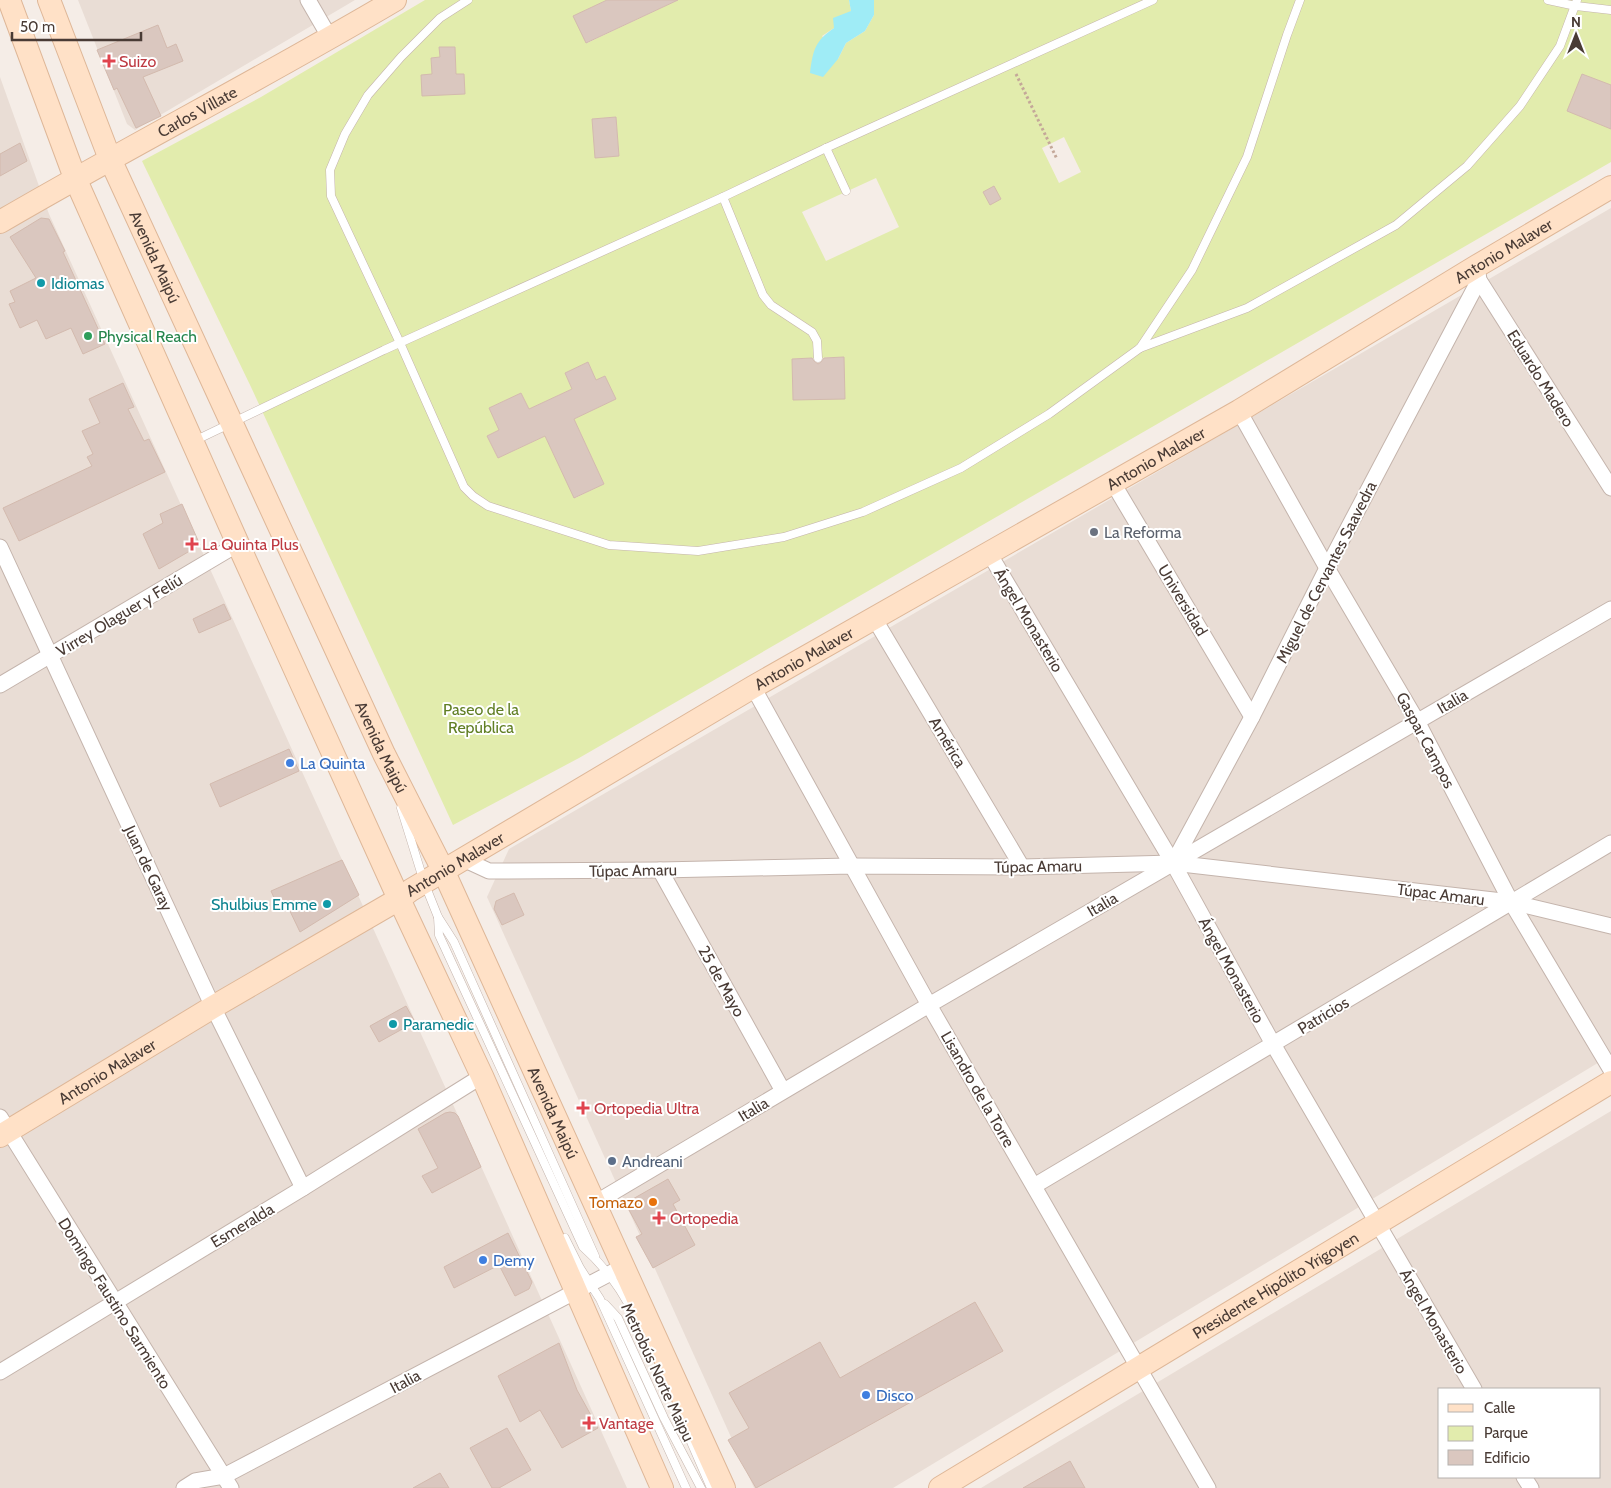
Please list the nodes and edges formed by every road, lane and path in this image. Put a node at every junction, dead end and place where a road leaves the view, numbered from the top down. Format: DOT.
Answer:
graph roads {
  1 [pos="10,0"];
  2 [pos="49,0"];
  3 [pos="308,0"];
  4 [pos="395,0"];
  5 [pos="468,0"];
  6 [pos="1153,0"];
  7 [pos="1300,0"];
  8 [pos="1548,0"];
  9 [pos="1576,3"];
  10 [pos="1611,10"];
  11 [pos="330,38"];
  12 [pos="1012,65"];
  13 [pos="826,148"];
  14 [pos="110,159"];
  15 [pos="1058,159"];
  16 [pos="76,178"];
  17 [pos="1611,187"];
  18 [pos="846,192"];
  19 [pos="723,198"];
  20 [pos="0,222"];
  21 [pos="1478,273"];
  22 [pos="400,343"];
  23 [pos="1140,348"];
  24 [pos="818,358"];
  25 [pos="1239,412"];
  26 [pos="232,423"];
  27 [pos="192,441"];
  28 [pos="1113,483"];
  29 [pos="1611,488"];
  30 [pos="238,544"];
  31 [pos="0,547"];
  32 [pos="989,553"];
  33 [pos="1327,568"];
  34 [pos="1611,608"];
  35 [pos="874,618"];
  36 [pos="51,655"];
  37 [pos="0,685"];
  38 [pos="753,687"];
  39 [pos="1252,717"];
  40 [pos="1417,721"];
  41 [pos="384,754"];
  42 [pos="1611,842"];
  43 [pos="463,859"];
  44 [pos="1173,863"];
  45 [pos="852,866"];
  46 [pos="1022,866"];
  47 [pos="443,870"];
  48 [pos="660,870"];
  49 [pos="424,882"];
  50 [pos="399,898"];
  51 [pos="1511,902"];
  52 [pos="438,917"];
  53 [pos="1611,926"];
  54 [pos="929,1005"];
  55 [pos="213,1006"];
  56 [pos="483,1007"];
  57 [pos="474,1012"];
  58 [pos="488,1031"];
  59 [pos="1273,1044"];
  60 [pos="502,1048"];
  61 [pos="492,1052"];
  62 [pos="1611,1070"];
  63 [pos="482,1076"];
  64 [pos="1611,1082"];
  65 [pos="783,1091"];
  66 [pos="3,1128"];
  67 [pos="538,1129"];
  68 [pos="529,1134"];
  69 [pos="542,1149"];
  70 [pos="553,1161"];
  71 [pos="544,1165"];
  72 [pos="1034,1186"];
  73 [pos="303,1188"];
  74 [pos="595,1203"];
  75 [pos="549,1207"];
  76 [pos="1377,1223"];
  77 [pos="562,1234"];
  78 [pos="597,1260"];
  79 [pos="615,1270"];
  80 [pos="583,1287"];
  81 [pos="600,1299"];
  82 [pos="115,1302"];
  83 [pos="635,1318"];
  84 [pos="1139,1368"];
  85 [pos="0,1372"];
  86 [pos="1473,1388"];
  87 [pos="664,1418"];
  88 [pos="656,1424"];
  89 [pos="687,1434"];
  90 [pos="671,1446"];
  91 [pos="685,1456"];
  92 [pos="675,1464"];
  93 [pos="228,1482"];
  94 [pos="184,1488"];
  95 [pos="662,1488"];
  96 [pos="686,1488"];
  97 [pos="701,1488"];
  98 [pos="712,1488"];
  99 [pos="724,1488"];
  100 [pos="940,1488"];
  101 [pos="1208,1488"];
  1 -- 16 [label="main road"];
  2 -- 14 [label="main road, Avenida Maipú"];
  3 -- 11 [label="street"];
  4 -- 11 [label="main road, Carlos Villate"];
  5 -- 22 [label="lane"];
  6 -- 12 [label="lane"];
  7 -- 23 [label="lane"];
  8 -- 9 [label="lane"];
  9 -- 10 [label="lane"];
  9 -- 23 [label="lane"];
  11 -- 14 [label="main road, Carlos Villate"];
  12 -- 13 [label="lane"];
  12 -- 15 [label="path"];
  13 -- 18 [label="lane"];
  13 -- 19 [label="lane"];
  14 -- 16 [label="main road, Carlos Villate"];
  14 -- 26 [label="main road, Avenida Maipú"];
  16 -- 20 [label="main road, Carlos Villate"];
  16 -- 27 [label="main road"];
  17 -- 21 [label="main road, Antonio Malaver"];
  19 -- 22 [label="lane"];
  19 -- 24 [label="lane"];
  21 -- 25 [label="main road, Antonio Malaver"];
  21 -- 29 [label="street, Eduardo Madero"];
  21 -- 33 [label="street, Miguel de Cervantes Saavedra"];
  22 -- 23 [label="lane"];
  22 -- 26 [label="lane"];
  25 -- 28 [label="main road, Antonio Malaver"];
  25 -- 33 [label="street, Gaspar Campos"];
  26 -- 27 [label="lane"];
  26 -- 41 [label="main road, Avenida Maipú"];
  27 -- 30 [label="main road"];
  28 -- 32 [label="main road, Antonio Malaver"];
  28 -- 39 [label="street, Universidad"];
  30 -- 36 [label="street, Virrey Olaguer y Feliú"];
  30 -- 50 [label="main road"];
  31 -- 36 [label="street, Juan de Garay"];
  32 -- 35 [label="main road, Antonio Malaver"];
  32 -- 44 [label="street, Ángel Monasterio"];
  33 -- 39 [label="street, Miguel de Cervantes Saavedra"];
  33 -- 40 [label="street, Gaspar Campos"];
  34 -- 40 [label="street, Italia"];
  35 -- 38 [label="main road, Antonio Malaver"];
  35 -- 46 [label="street, América"];
  36 -- 37 [label="street, Virrey Olaguer y Feliú"];
  36 -- 55 [label="street, Juan de Garay"];
  38 -- 43 [label="main road, Antonio Malaver"];
  38 -- 45 [label="street, Lisandro de la Torre"];
  39 -- 44 [label="street, Miguel de Cervantes Saavedra"];
  40 -- 44 [label="street, Italia"];
  40 -- 51 [label="street, Gaspar Campos"];
  41 -- 47 [label="main road, Avenida Maipú"];
  41 -- 49 [label="lane, Metrobús Norte Maipu"];
  42 -- 51 [label="street, Patricios"];
  43 -- 47 [label="main road, Antonio Malaver"];
  43 -- 48 [label="street, Túpac Amaru"];
  44 -- 46 [label="street, Túpac Amaru"];
  44 -- 51 [label="street, Túpac Amaru"];
  44 -- 54 [label="street, Italia"];
  44 -- 59 [label="street, Ángel Monasterio"];
  45 -- 46 [label="street, Túpac Amaru"];
  45 -- 48 [label="street, Túpac Amaru"];
  45 -- 54 [label="street, Lisandro de la Torre"];
  47 -- 49 [label="main road, Antonio Malaver"];
  47 -- 74 [label="main road, Avenida Maipú"];
  48 -- 65 [label="street, 25 de Mayo"];
  49 -- 50 [label="main road, Antonio Malaver"];
  49 -- 52 [label="lane, Metrobús Norte Maipu"];
  50 -- 55 [label="main road, Antonio Malaver"];
  50 -- 63 [label="main road"];
  51 -- 53 [label="street, Túpac Amaru"];
  51 -- 59 [label="street, Patricios"];
  51 -- 62 [label="street, Gaspar Campos"];
  52 -- 56 [label="lane, Metrobús Norte Maipu"];
  52 -- 57 [label="lane, Metrobús Norte Maipu"];
  54 -- 65 [label="street, Italia"];
  54 -- 72 [label="street, Lisandro de la Torre"];
  55 -- 66 [label="main road, Antonio Malaver"];
  55 -- 73 [label="street, Juan de Garay"];
  56 -- 58 [label="lane, Metrobús Norte Maipu"];
  56 -- 60 [label="lane, Metrobús Norte Maipu"];
  57 -- 58 [label="lane, Metrobús Norte Maipu"];
  57 -- 61 [label="lane, Metrobús Norte Maipu"];
  58 -- 60 [label="lane, Metrobús Norte Maipu"];
  58 -- 61 [label="lane, Metrobús Norte Maipu"];
  59 -- 72 [label="street, Patricios"];
  59 -- 76 [label="street, Ángel Monasterio"];
  60 -- 67 [label="lane, Metrobús Norte Maipu"];
  61 -- 68 [label="lane, Metrobús Norte Maipu"];
  63 -- 73 [label="street, Esmeralda"];
  63 -- 75 [label="lane"];
  63 -- 80 [label="main road"];
  64 -- 76 [label="main road, Presidente Hipólito Yrigoyen"];
  65 -- 74 [label="street, Italia"];
  66 -- 82 [label="street, Domingo Faustino Sarmiento"];
  67 -- 69 [label="lane, Metrobús Norte Maipu"];
  67 -- 70 [label="lane, Metrobús Norte Maipu"];
  68 -- 69 [label="lane, Metrobús Norte Maipu"];
  68 -- 71 [label="lane, Metrobús Norte Maipu"];
  69 -- 70 [label="lane, Metrobús Norte Maipu"];
  69 -- 71 [label="lane, Metrobús Norte Maipu"];
  70 -- 78 [label="lane, Metrobús Norte Maipu"];
  71 -- 78 [label="lane, Metrobús Norte Maipu"];
  72 -- 84 [label="street, Lisandro de la Torre"];
  73 -- 82 [label="street, Esmeralda"];
  74 -- 79 [label="main road, Avenida Maipú"];
  76 -- 84 [label="main road, Presidente Hipólito Yrigoyen"];
  76 -- 86 [label="street, Ángel Monasterio"];
  77 -- 80 [label="lane, Metrobús Norte Maipu"];
  78 -- 79 [label="lane, Metrobús Norte Maipu"];
  79 -- 80 [label="street, Italia"];
  79 -- 83 [label="lane, Metrobús Norte Maipu"];
  79 -- 99 [label="main road, Avenida Maipú"];
  80 -- 81 [label="lane, Metrobús Norte Maipu"];
  80 -- 93 [label="street, Italia"];
  80 -- 95 [label="main road"];
  81 -- 87 [label="lane, Metrobús Norte Maipu"];
  81 -- 88 [label="lane, Metrobús Norte Maipu"];
  82 -- 85 [label="street, Esmeralda"];
  82 -- 93 [label="street, Domingo Faustino Sarmiento"];
  84 -- 100 [label="main road, Presidente Hipólito Yrigoyen"];
  84 -- 101 [label="street, Lisandro de la Torre"];
  87 -- 90 [label="lane, Metrobús Norte Maipu"];
  87 -- 91 [label="lane, Metrobús Norte Maipu"];
  88 -- 90 [label="lane, Metrobús Norte Maipu"];
  88 -- 92 [label="lane, Metrobús Norte Maipu"];
  89 -- 98 [label="lane, Metrobús Norte Maipu"];
  90 -- 91 [label="lane, Metrobús Norte Maipu"];
  90 -- 92 [label="lane, Metrobús Norte Maipu"];
  91 -- 97 [label="lane, Metrobús Norte Maipu"];
  92 -- 96 [label="lane, Metrobús Norte Maipu"];
  93 -- 94 [label="street, Italia"];
}
